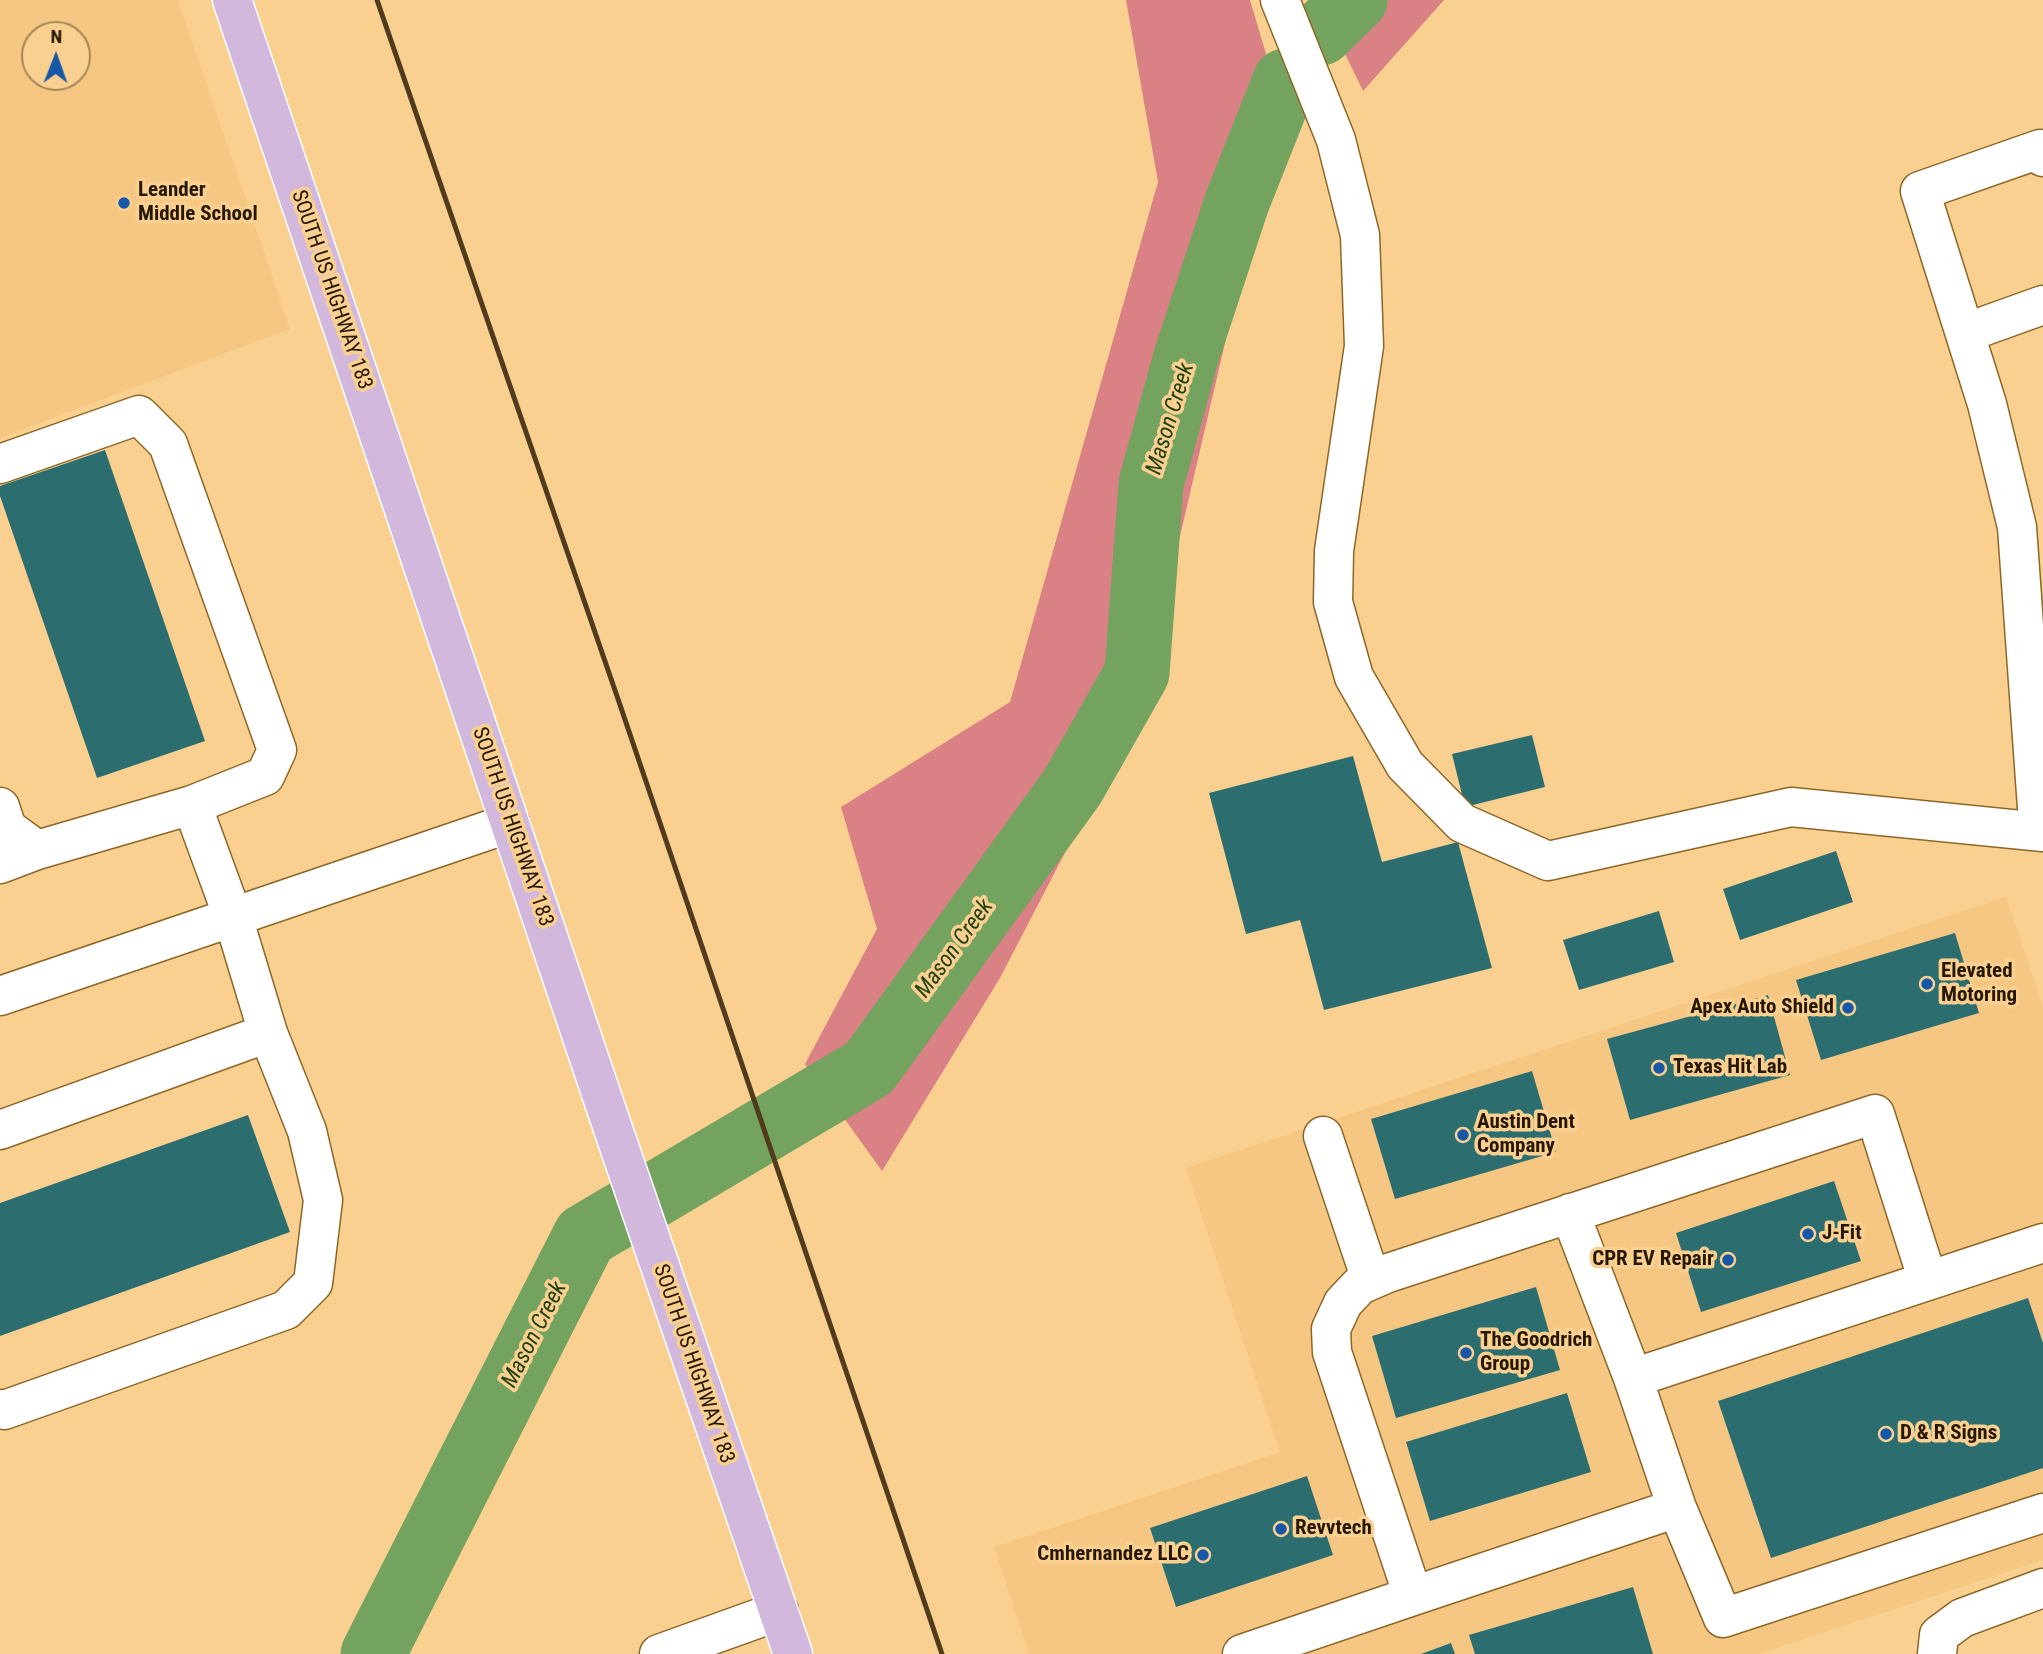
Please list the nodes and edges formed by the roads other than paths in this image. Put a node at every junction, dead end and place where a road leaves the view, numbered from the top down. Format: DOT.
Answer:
graph roads {
  1 [pos="232,0"];
  2 [pos="1280,0"];
  3 [pos="2043,157"];
  4 [pos="2043,305"];
  5 [pos="1965,333"];
  6 [pos="0,464"];
  7 [pos="2029,513"];
  8 [pos="192,805"];
  9 [pos="0,807"];
  10 [pos="2041,819"];
  11 [pos="510,823"];
  12 [pos="37,850"];
  13 [pos="0,864"];
  14 [pos="233,917"];
  15 [pos="0,996"];
  16 [pos="268,1033"];
  17 [pos="0,1130"];
  18 [pos="1323,1136"];
  19 [pos="1570,1213"];
  20 [pos="2043,1243"];
  21 [pos="1371,1280"];
  22 [pos="1928,1281"];
  23 [pos="1633,1378"];
  24 [pos="0,1409"];
  25 [pos="1677,1508"];
  26 [pos="2043,1513"];
  27 [pos="2043,1588"];
  28 [pos="1413,1596"];
  29 [pos="779,1611"];
  30 [pos="659,1654"];
  31 [pos="793,1654"];
  32 [pos="1242,1654"];
  33 [pos="1937,1654"];
  1 -- 11 [label="main road, SOUTH US HIGHWAY 183"];
  2 -- 10 [label="lane"];
  3 -- 5 [label="lane"];
  4 -- 5 [label="lane"];
  5 -- 7 [label="lane"];
  6 -- 8 [label="lane"];
  7 -- 10 [label="lane"];
  8 -- 12 [label="lane"];
  8 -- 14 [label="lane"];
  9 -- 12 [label="lane"];
  11 -- 14 [label="lane"];
  11 -- 29 [label="main road, SOUTH US HIGHWAY 183"];
  12 -- 13 [label="lane"];
  14 -- 15 [label="lane"];
  14 -- 16 [label="lane"];
  16 -- 17 [label="lane"];
  16 -- 24 [label="lane"];
  18 -- 21 [label="lane"];
  19 -- 21 [label="lane"];
  19 -- 22 [label="lane"];
  19 -- 23 [label="lane"];
  20 -- 22 [label="lane"];
  21 -- 28 [label="lane"];
  22 -- 23 [label="lane"];
  23 -- 25 [label="lane"];
  25 -- 26 [label="lane"];
  25 -- 28 [label="lane"];
  27 -- 33 [label="lane"];
  28 -- 32 [label="lane"];
  29 -- 30 [label="lane"];
  29 -- 31 [label="main road, SOUTH US HIGHWAY 183"];
}
